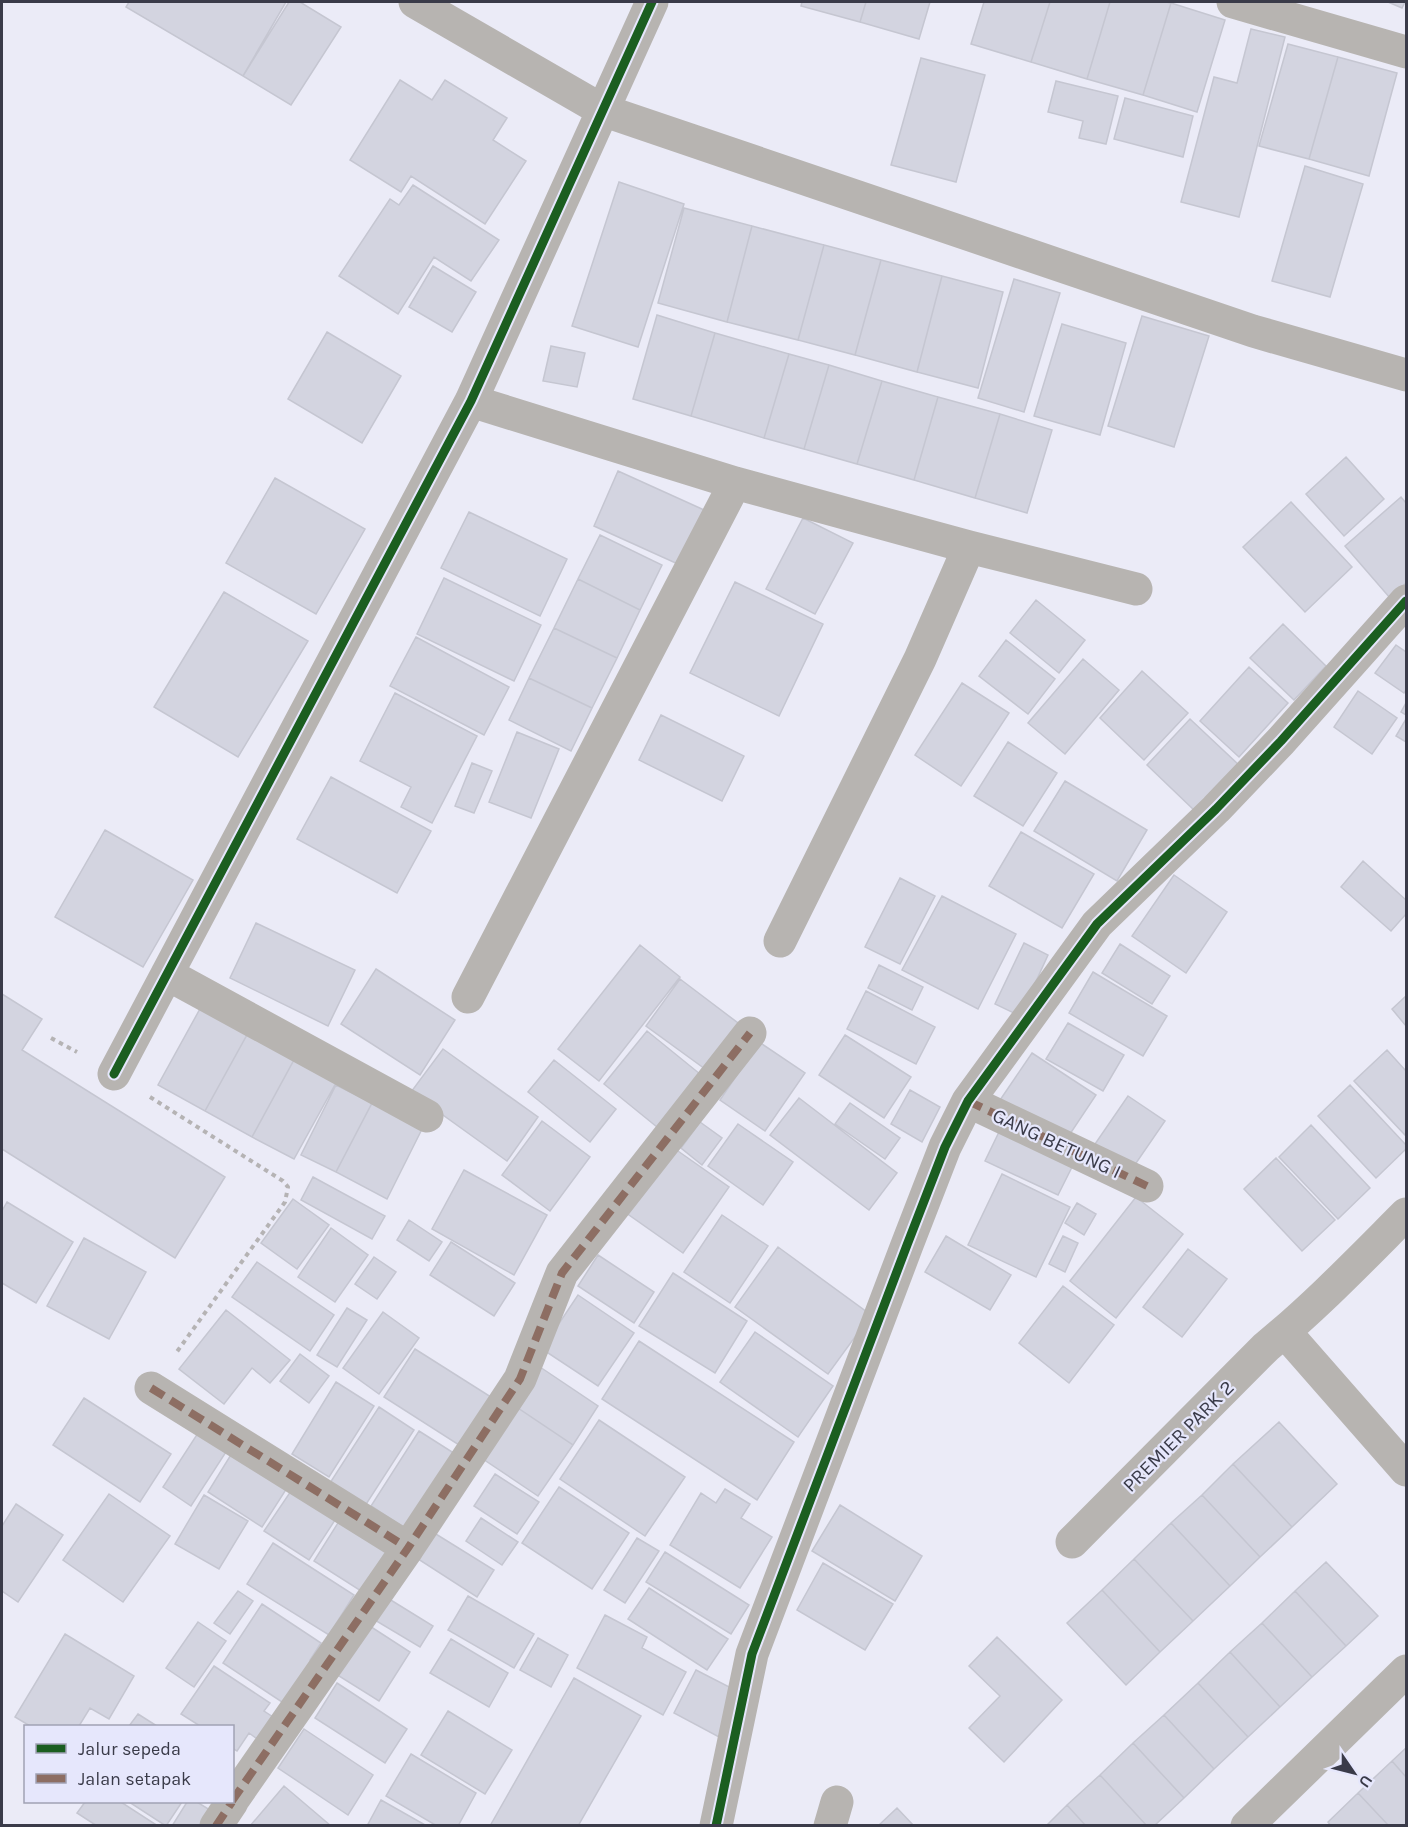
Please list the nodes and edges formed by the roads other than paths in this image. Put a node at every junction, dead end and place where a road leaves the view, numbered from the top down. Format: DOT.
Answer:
graph roads {
  1 [pos="415,2"];
  2 [pos="652,2"];
  3 [pos="1233,2"];
  4 [pos="1407,52"];
  5 [pos="602,110"];
  6 [pos="1407,375"];
  7 [pos="471,401"];
  8 [pos="735,483"];
  9 [pos="969,547"];
  10 [pos="1137,589"];
  11 [pos="1407,601"];
  12 [pos="780,941"];
  13 [pos="167,974"];
  14 [pos="468,997"];
  15 [pos="750,1033"];
  16 [pos="114,1074"];
  17 [pos="968,1101"];
  18 [pos="427,1116"];
  19 [pos="1147,1186"];
  20 [pos="1407,1214"];
  21 [pos="1285,1332"];
  22 [pos="151,1388"];
  23 [pos="1407,1470"];
  24 [pos="1072,1542"];
  25 [pos="408,1548"];
  26 [pos="1407,1671"];
  27 [pos="234,1798"];
  28 [pos="231,1803"];
  29 [pos="216,1826"];
  30 [pos="716,1826"];
  31 [pos="1247,1826"];
  1 -- 5 [label="street"];
  2 -- 5 [label="street"];
  3 -- 4 [label="street"];
  5 -- 6 [label="street"];
  5 -- 7 [label="street"];
  7 -- 8 [label="street"];
  7 -- 13 [label="street"];
  8 -- 9 [label="street"];
  8 -- 14 [label="street"];
  9 -- 10 [label="street"];
  9 -- 12 [label="street"];
  11 -- 17 [label="street"];
  13 -- 16 [label="street"];
  13 -- 18 [label="street"];
  15 -- 25 [label="street"];
  17 -- 19 [label="street, GANG BETUNG I"];
  17 -- 30 [label="street"];
  20 -- 21 [label="street, PREMIER PARK 2"];
  21 -- 23 [label="street"];
  21 -- 24 [label="street, PREMIER PARK 2"];
  22 -- 25 [label="street"];
  25 -- 27 [label="street"];
  26 -- 31 [label="street"];
  28 -- 29 [label="street"];
}
